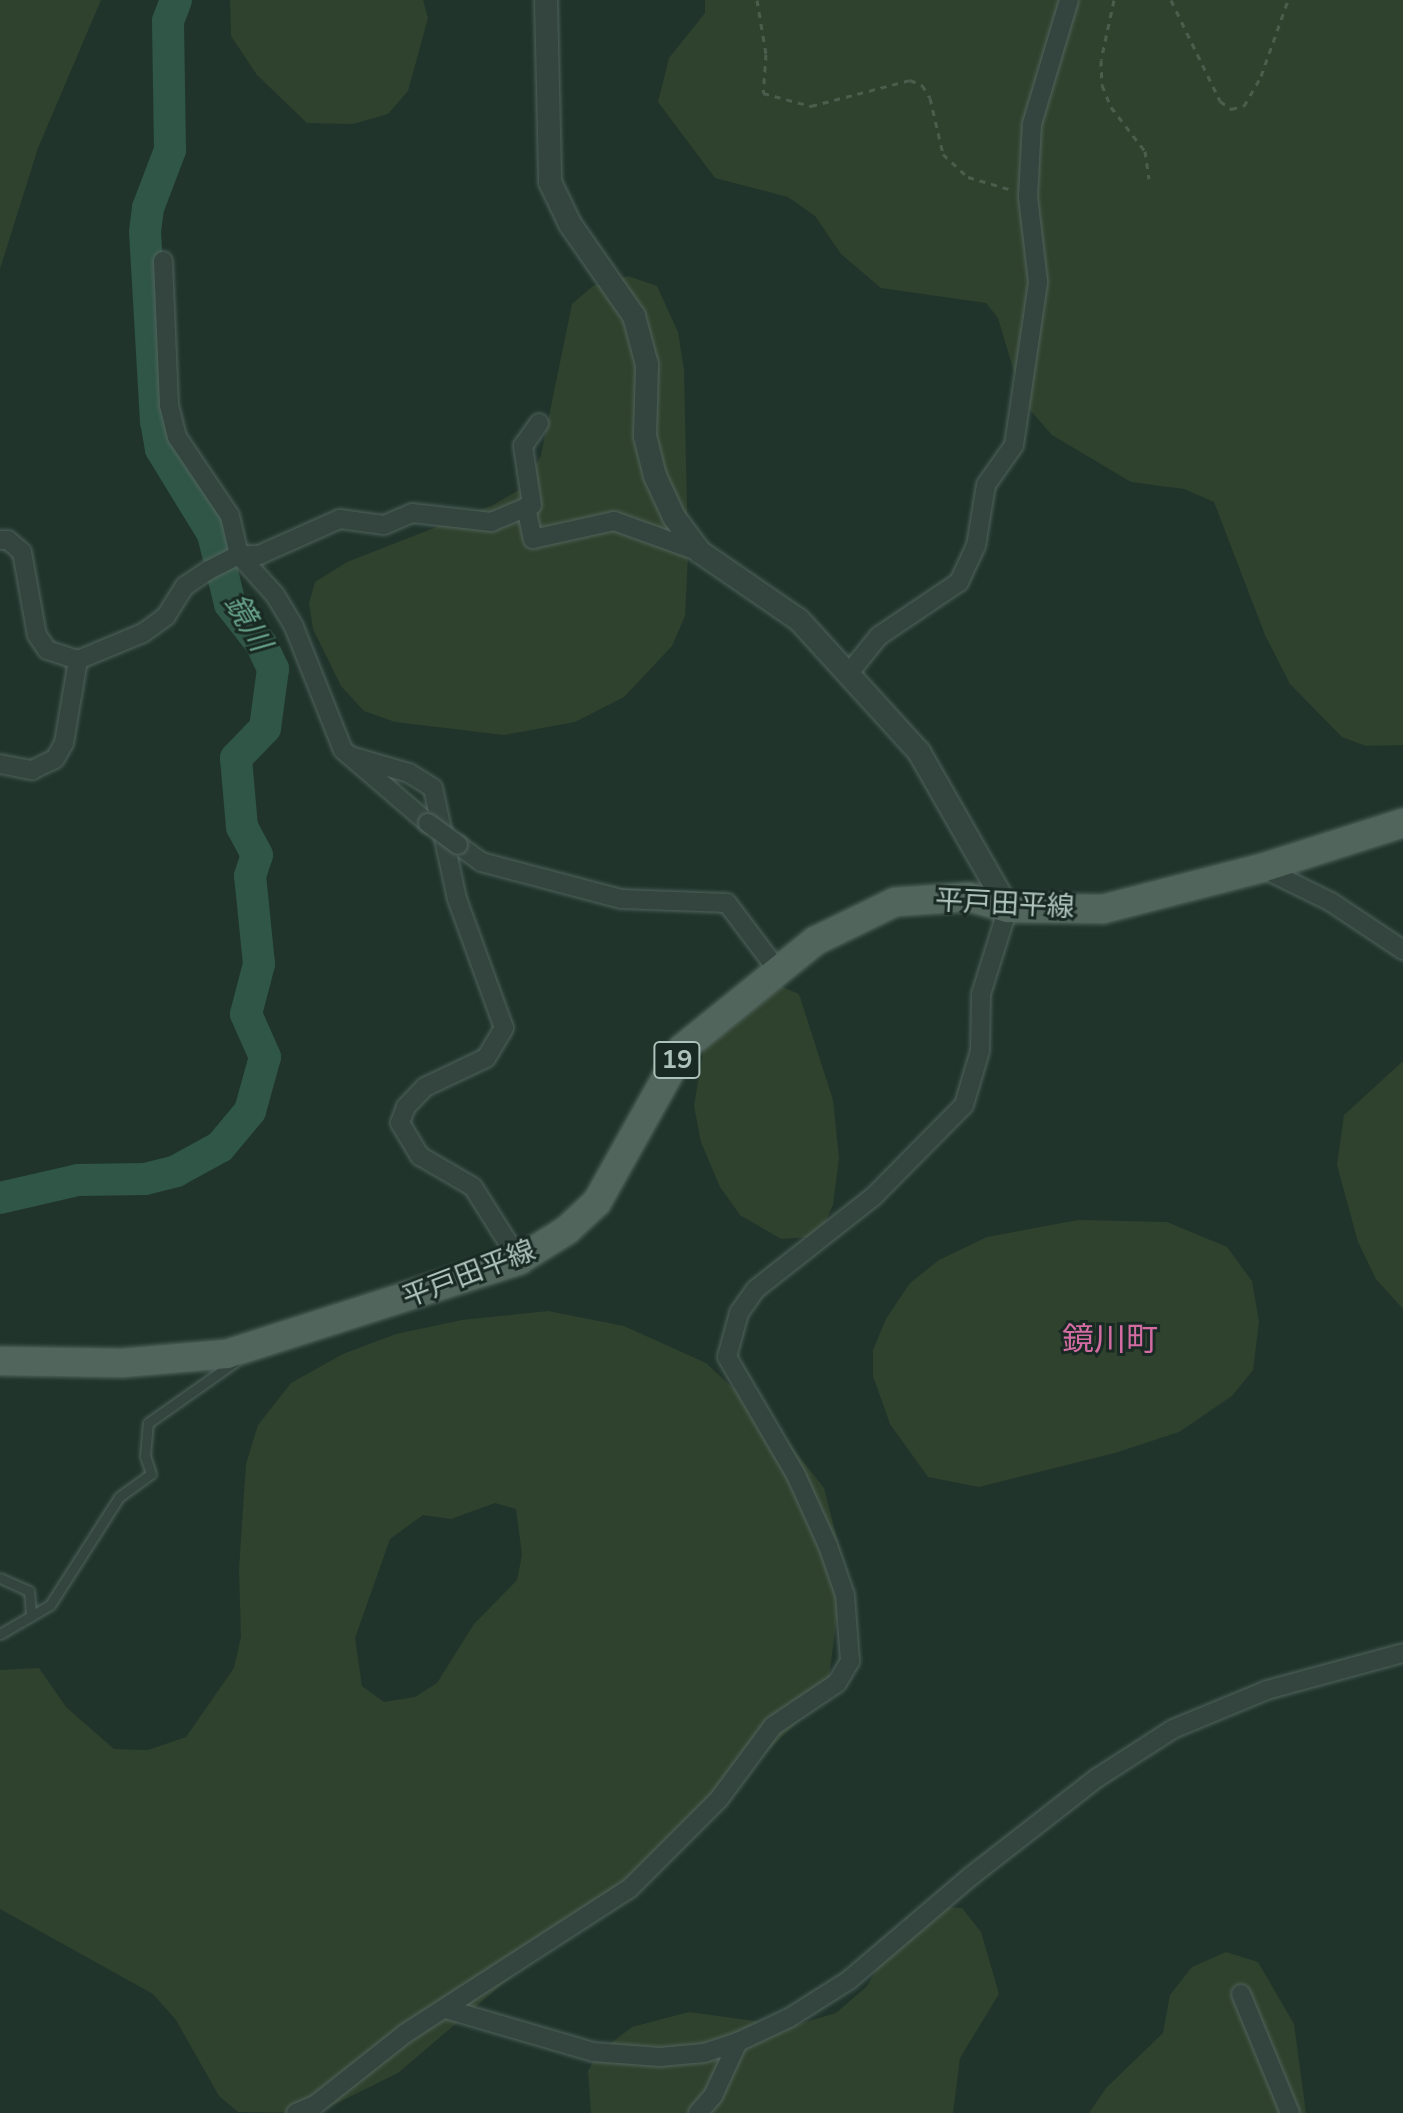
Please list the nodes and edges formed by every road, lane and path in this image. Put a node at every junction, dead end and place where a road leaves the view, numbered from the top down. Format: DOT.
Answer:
graph roads {
  1 [pos="546,0"];
  2 [pos="757,0"];
  3 [pos="1069,0"];
  4 [pos="1114,0"];
  5 [pos="1171,0"];
  6 [pos="1288,0"];
  7 [pos="1149,179"];
  8 [pos="1028,197"];
  9 [pos="163,261"];
  10 [pos="539,423"];
  11 [pos="526,507"];
  12 [pos="0,540"];
  13 [pos="700,552"];
  14 [pos="239,555"];
  15 [pos="78,660"];
  16 [pos="849,673"];
  17 [pos="350,756"];
  18 [pos="0,764"];
  19 [pos="1403,823"];
  20 [pos="1262,868"];
  21 [pos="1008,908"];
  22 [pos="1403,950"];
  23 [pos="778,971"];
  24 [pos="519,1260"];
  25 [pos="262,1343"];
  26 [pos="0,1361"];
  27 [pos="0,1578"];
  28 [pos="31,1616"];
  29 [pos="0,1634"];
  30 [pos="1403,1653"];
  31 [pos="1241,1994"];
  32 [pos="446,2009"];
  33 [pos="738,2042"];
  34 [pos="296,2113"];
  35 [pos="698,2113"];
  36 [pos="1290,2113"];
  1 -- 13 [label="street"];
  2 -- 8 [label="path"];
  3 -- 8 [label="street"];
  4 -- 7 [label="path"];
  5 -- 6 [label="path"];
  8 -- 16 [label="street"];
  9 -- 14 [label="street"];
  10 -- 11 [label="street"];
  11 -- 13 [label="street"];
  11 -- 14 [label="street"];
  12 -- 15 [label="street"];
  13 -- 16 [label="street"];
  14 -- 15 [label="street"];
  14 -- 17 [label="street"];
  15 -- 18 [label="street"];
  16 -- 21 [label="street"];
  17 -- 23 [label="street, bridge"];
  17 -- 24 [label="street"];
  19 -- 20 [label="main road, 平戸田平線 / 19"];
  20 -- 21 [label="main road, 平戸田平線 / 19"];
  20 -- 22 [label="street"];
  21 -- 23 [label="main road, 平戸田平線 / 19"];
  21 -- 32 [label="street"];
  23 -- 24 [label="main road, 平戸田平線 / 19"];
  24 -- 25 [label="main road, 平戸田平線 / 19"];
  25 -- 26 [label="main road, 平戸田平線 / 19"];
  25 -- 28 [label="lane"];
  27 -- 28 [label="lane"];
  28 -- 29 [label="lane"];
  30 -- 33 [label="street"];
  31 -- 36 [label="street"];
  32 -- 33 [label="street"];
  32 -- 34 [label="street"];
  33 -- 35 [label="street"];
}
